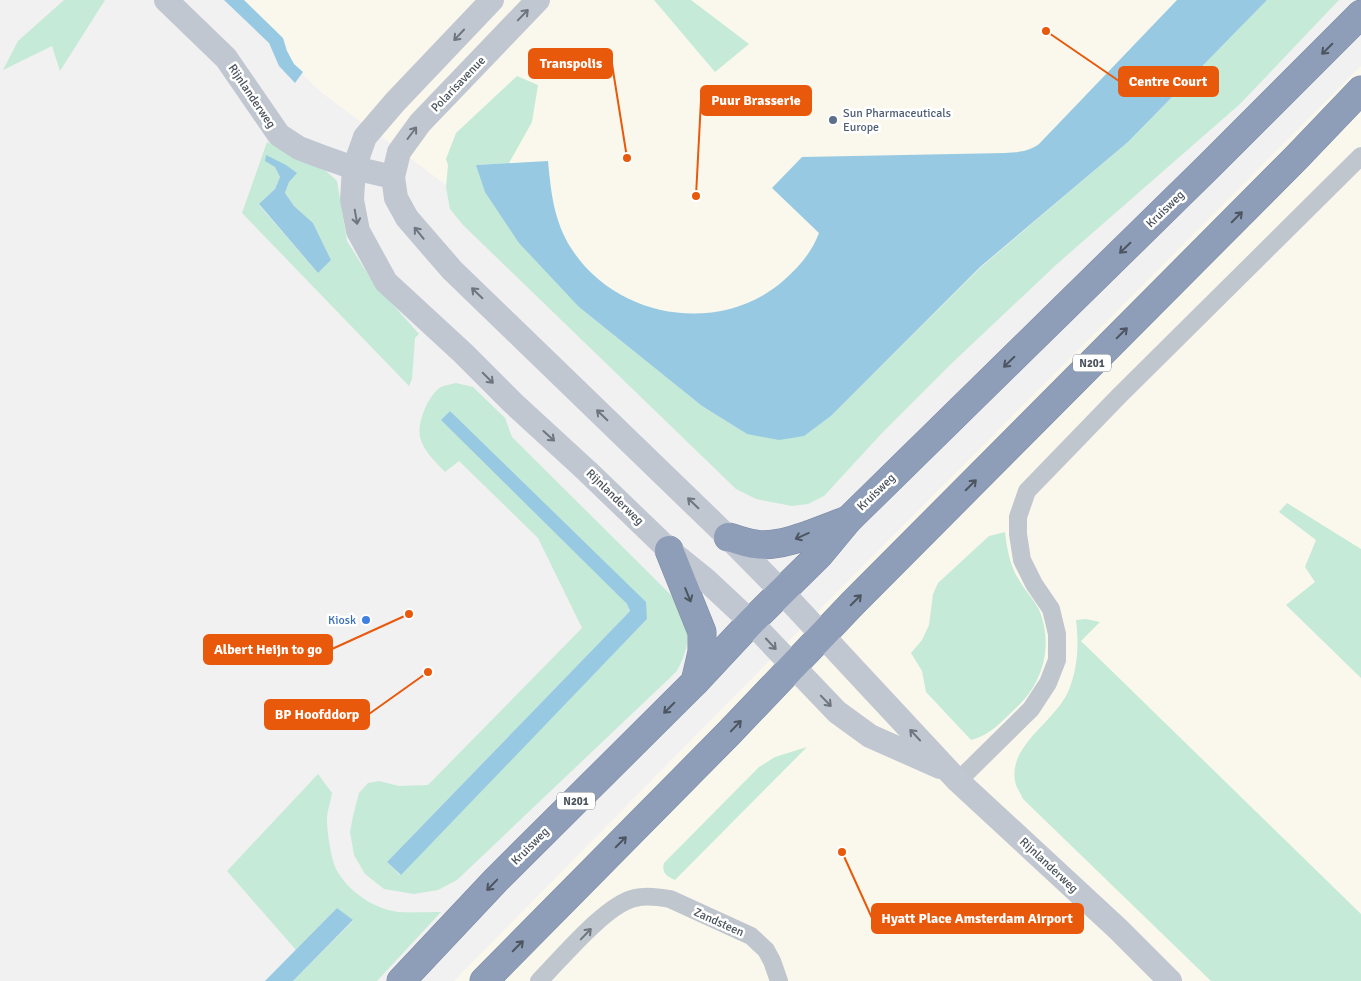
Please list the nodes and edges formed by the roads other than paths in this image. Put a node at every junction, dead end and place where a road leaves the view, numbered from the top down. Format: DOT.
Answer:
graph roads {
  1 [pos="166,0"];
  2 [pos="492,0"];
  3 [pos="538,0"];
  4 [pos="1361,14"];
  5 [pos="1361,90"];
  6 [pos="1361,156"];
  7 [pos="354,168"];
  8 [pos="393,177"];
  9 [pos="848,520"];
  10 [pos="728,537"];
  11 [pos="669,550"];
  12 [pos="782,592"];
  13 [pos="751,622"];
  14 [pos="822,635"];
  15 [pos="792,666"];
  16 [pos="695,682"];
  17 [pos="953,776"];
  18 [pos="401,981"];
  19 [pos="484,981"];
  20 [pos="539,981"];
  21 [pos="779,981"];
  22 [pos="1170,981"];
  1 -- 7 [label="street, Rijnlanderweg"];
  2 -- 7 [label="street, one-way"];
  8 -- 3 [label="street, Polarisavenue, one-way"];
  4 -- 9 [label="highway, Kruisweg / N201, one-way"];
  14 -- 5 [label="highway, N201, one-way"];
  6 -- 17 [label="street"];
  7 -- 8 [label="street, Rijnlanderweg"];
  7 -- 11 [label="street, Rijnlanderweg, one-way"];
  10 -- 8 [label="street, Rijnlanderweg, one-way"];
  9 -- 10 [label="highway, one-way"];
  9 -- 12 [label="highway, Kruisweg / N201"];
  10 -- 12 [label="street, Rijnlanderweg"];
  11 -- 13 [label="street, Rijnlanderweg"];
  11 -- 16 [label="highway, one-way"];
  12 -- 13 [label="highway, Kruisweg / N201"];
  12 -- 14 [label="street, Rijnlanderweg"];
  13 -- 15 [label="street, Rijnlanderweg, one-way"];
  13 -- 16 [label="highway, Kruisweg / N201"];
  14 -- 15 [label="highway, N201"];
  17 -- 14 [label="street, Rijnlanderweg, one-way"];
  15 -- 17 [label="street, Rijnlanderweg, one-way"];
  19 -- 15 [label="highway, N201, one-way"];
  16 -- 18 [label="highway, Kruisweg / N201, one-way"];
  17 -- 22 [label="street, Rijnlanderweg"];
  20 -- 21 [label="street, Zandsteen, one-way"];
}
